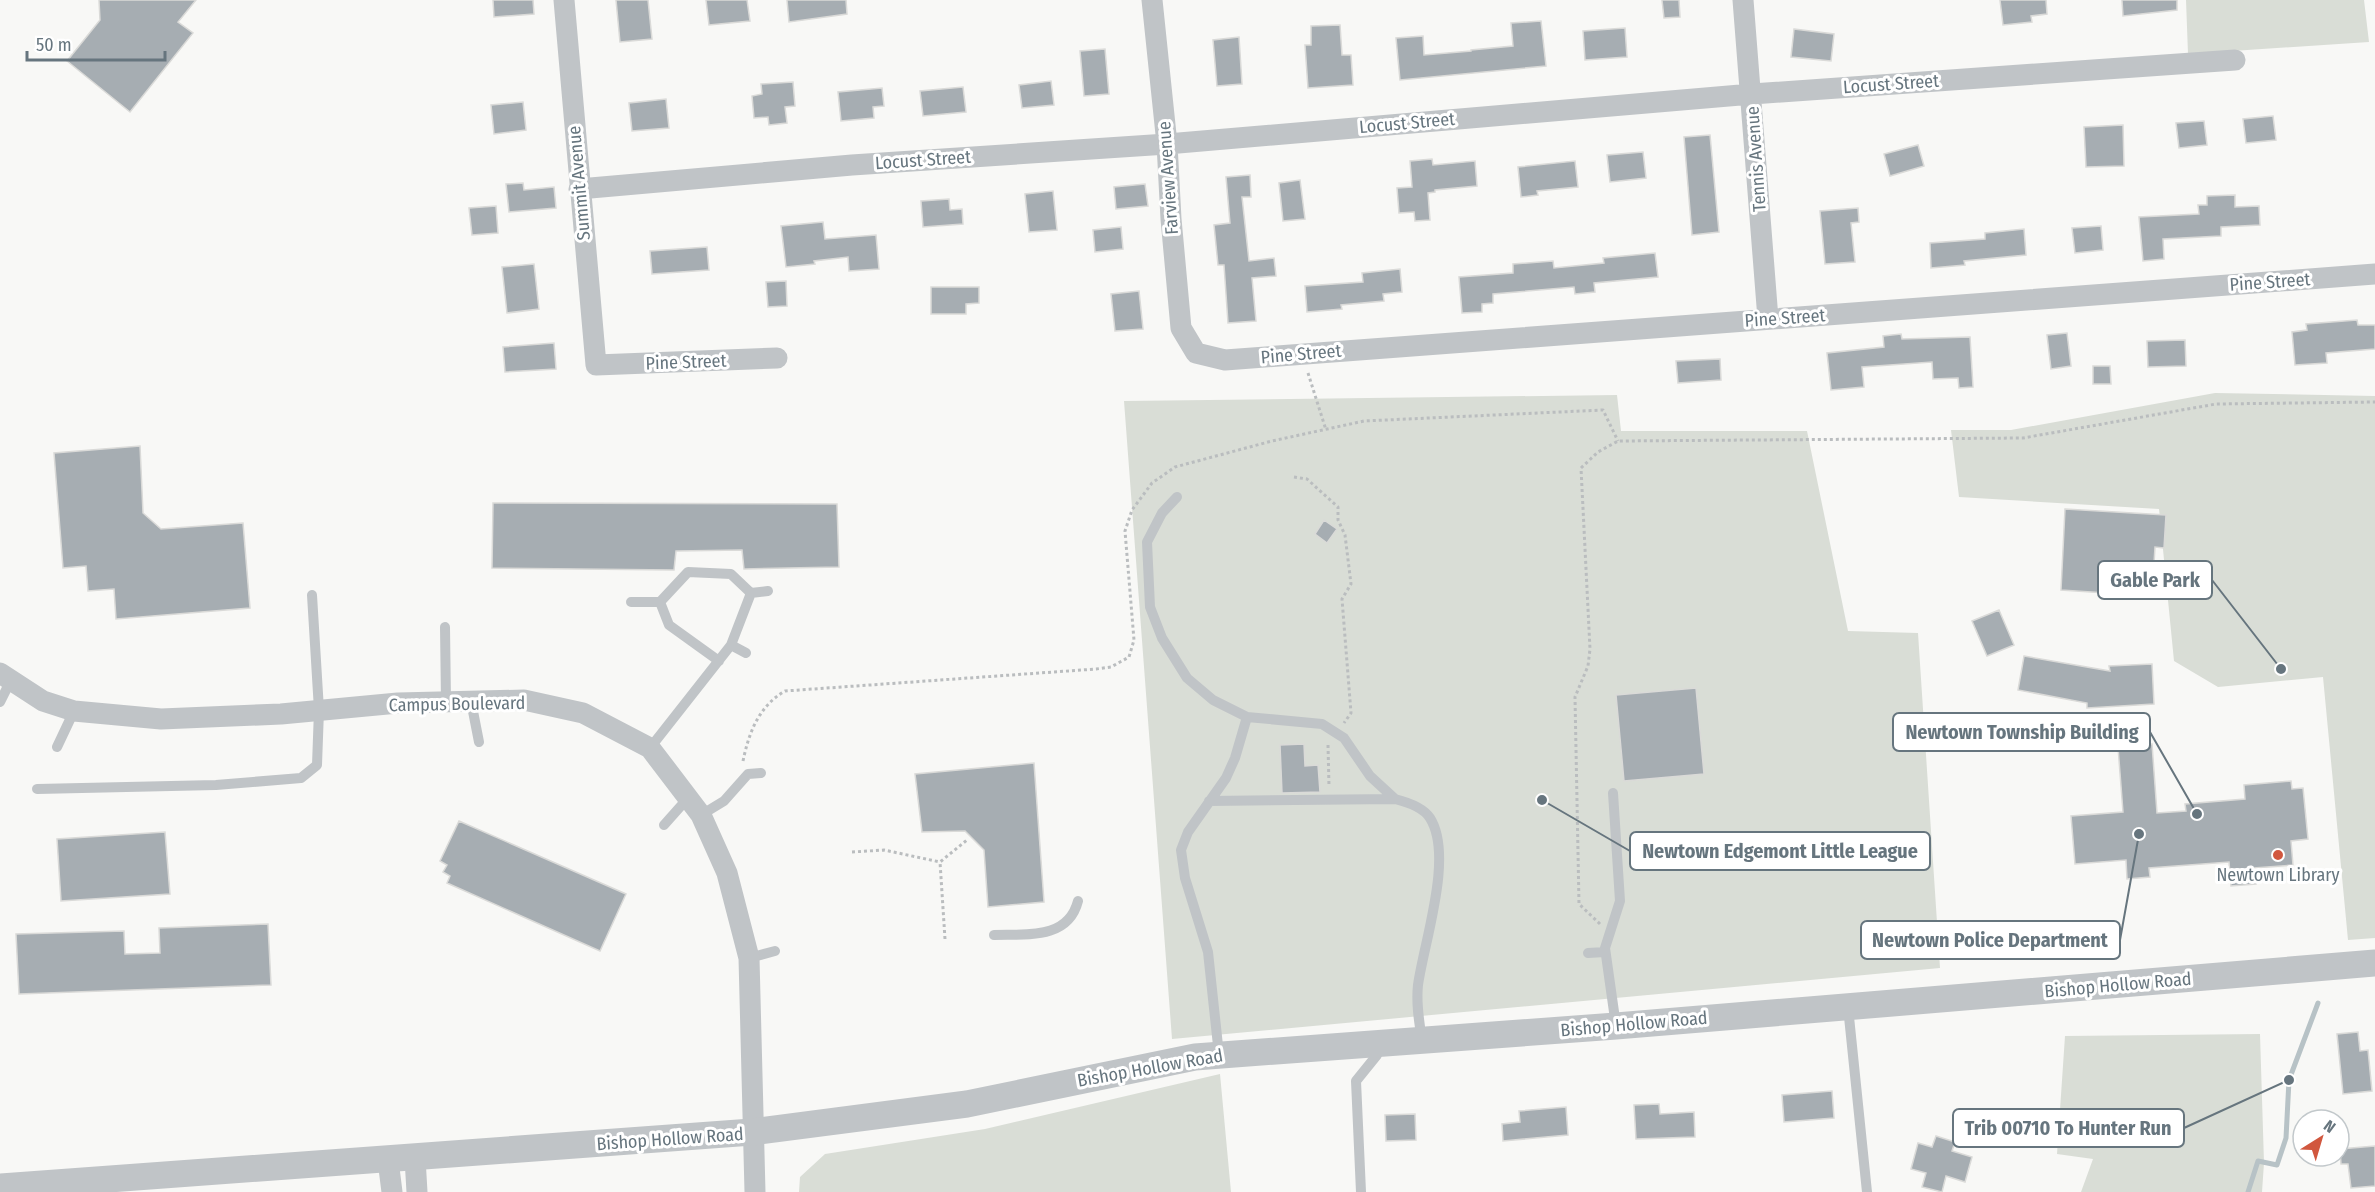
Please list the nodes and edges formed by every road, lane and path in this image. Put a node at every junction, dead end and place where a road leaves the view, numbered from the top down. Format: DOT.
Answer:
graph roads {
  1 [pos="564,0"];
  2 [pos="1152,0"];
  3 [pos="1743,0"];
  4 [pos="2235,60"];
  5 [pos="1752,94"];
  6 [pos="1167,144"];
  7 [pos="579,189"];
  8 [pos="2375,274"];
  9 [pos="1768,319"];
  10 [pos="1196,353"];
  11 [pos="1306,353"];
  12 [pos="777,358"];
  13 [pos="596,365"];
  14 [pos="2375,402"];
  15 [pos="1326,430"];
  16 [pos="1294,477"];
  17 [pos="1177,497"];
  18 [pos="768,591"];
  19 [pos="751,592"];
  20 [pos="312,596"];
  21 [pos="631,602"];
  22 [pos="660,602"];
  23 [pos="445,627"];
  24 [pos="731,645"];
  25 [pos="746,653"];
  26 [pos="719,662"];
  27 [pos="5,676"];
  28 [pos="471,701"];
  29 [pos="0,702"];
  30 [pos="446,702"];
  31 [pos="319,710"];
  32 [pos="74,711"];
  33 [pos="1247,717"];
  34 [pos="1337,733"];
  35 [pos="479,742"];
  36 [pos="57,747"];
  37 [pos="650,748"];
  38 [pos="761,773"];
  39 [pos="37,789"];
  40 [pos="1613,793"];
  41 [pos="1395,799"];
  42 [pos="1330,800"];
  43 [pos="1209,801"];
  44 [pos="694,807"];
  45 [pos="664,825"];
  46 [pos="968,840"];
  47 [pos="852,852"];
  48 [pos="940,862"];
  49 [pos="1078,901"];
  50 [pos="1610,933"];
  51 [pos="994,935"];
  52 [pos="945,939"];
  53 [pos="775,951"];
  54 [pos="1605,952"];
  55 [pos="1588,954"];
  56 [pos="749,958"];
  57 [pos="2375,963"];
  58 [pos="1848,1007"];
  59 [pos="1616,1026"];
  60 [pos="1422,1040"];
  61 [pos="1379,1043"];
  62 [pos="1219,1055"];
  63 [pos="752,1132"];
  64 [pos="415,1158"];
  65 [pos="388,1160"];
  66 [pos="0,1187"];
  67 [pos="392,1192"];
  68 [pos="417,1192"];
  69 [pos="755,1192"];
  70 [pos="1361,1192"];
  71 [pos="1867,1192"];
  1 -- 7 [label="street, Summit Avenue"];
  2 -- 6 [label="street, Farview Avenue"];
  3 -- 5 [label="street, Tennis Avenue"];
  4 -- 5 [label="street, Locust Street"];
  5 -- 6 [label="street, Locust Street"];
  5 -- 9 [label="street, Tennis Avenue"];
  6 -- 7 [label="street, Locust Street"];
  6 -- 10 [label="street, Farview Avenue"];
  7 -- 13 [label="street, Summit Avenue"];
  8 -- 9 [label="street, Pine Street"];
  9 -- 11 [label="street, Pine Street"];
  10 -- 11 [label="street, Pine Street"];
  11 -- 15 [label="path"];
  12 -- 13 [label="street, Pine Street"];
  14 -- 50 [label="path"];
  16 -- 34 [label="path"];
  17 -- 33 [label="lane"];
  18 -- 19 [label="lane"];
  19 -- 22 [label="lane"];
  19 -- 24 [label="lane"];
  20 -- 31 [label="lane"];
  21 -- 22 [label="lane"];
  22 -- 26 [label="lane"];
  23 -- 30 [label="lane"];
  24 -- 25 [label="lane"];
  24 -- 26 [label="lane"];
  26 -- 37 [label="lane"];
  27 -- 29 [label="lane"];
  27 -- 32 [label="street, Campus Boulevard"];
  28 -- 30 [label="street, Campus Boulevard"];
  28 -- 35 [label="lane"];
  28 -- 37 [label="street, Campus Boulevard"];
  30 -- 31 [label="street, Campus Boulevard"];
  31 -- 32 [label="street, Campus Boulevard"];
  31 -- 39 [label="lane"];
  32 -- 36 [label="lane"];
  33 -- 34 [label="lane"];
  33 -- 43 [label="lane"];
  34 -- 41 [label="lane"];
  34 -- 42 [label="path"];
  37 -- 44 [label="street, Campus Boulevard"];
  38 -- 44 [label="lane"];
  40 -- 50 [label="lane"];
  41 -- 42 [label="lane"];
  41 -- 60 [label="lane"];
  42 -- 43 [label="lane"];
  43 -- 62 [label="lane"];
  44 -- 45 [label="lane"];
  44 -- 56 [label="street, Campus Boulevard"];
  46 -- 48 [label="path"];
  47 -- 48 [label="path"];
  48 -- 52 [label="path"];
  49 -- 51 [label="lane"];
  50 -- 54 [label="lane"];
  53 -- 56 [label="lane"];
  54 -- 55 [label="lane"];
  54 -- 59 [label="lane"];
  56 -- 63 [label="street, Campus Boulevard"];
  57 -- 58 [label="street, Bishop Hollow Road"];
  58 -- 59 [label="street, Bishop Hollow Road"];
  58 -- 71 [label="lane"];
  59 -- 60 [label="street, Bishop Hollow Road"];
  60 -- 61 [label="street, Bishop Hollow Road"];
  61 -- 62 [label="street, Bishop Hollow Road"];
  61 -- 70 [label="lane"];
  62 -- 63 [label="street, Bishop Hollow Road"];
  63 -- 64 [label="street, Bishop Hollow Road"];
  63 -- 69 [label="street, Campus Boulevard"];
  64 -- 65 [label="street, Bishop Hollow Road"];
  64 -- 68 [label="street"];
  65 -- 66 [label="street, Bishop Hollow Road"];
  65 -- 67 [label="street"];
}
